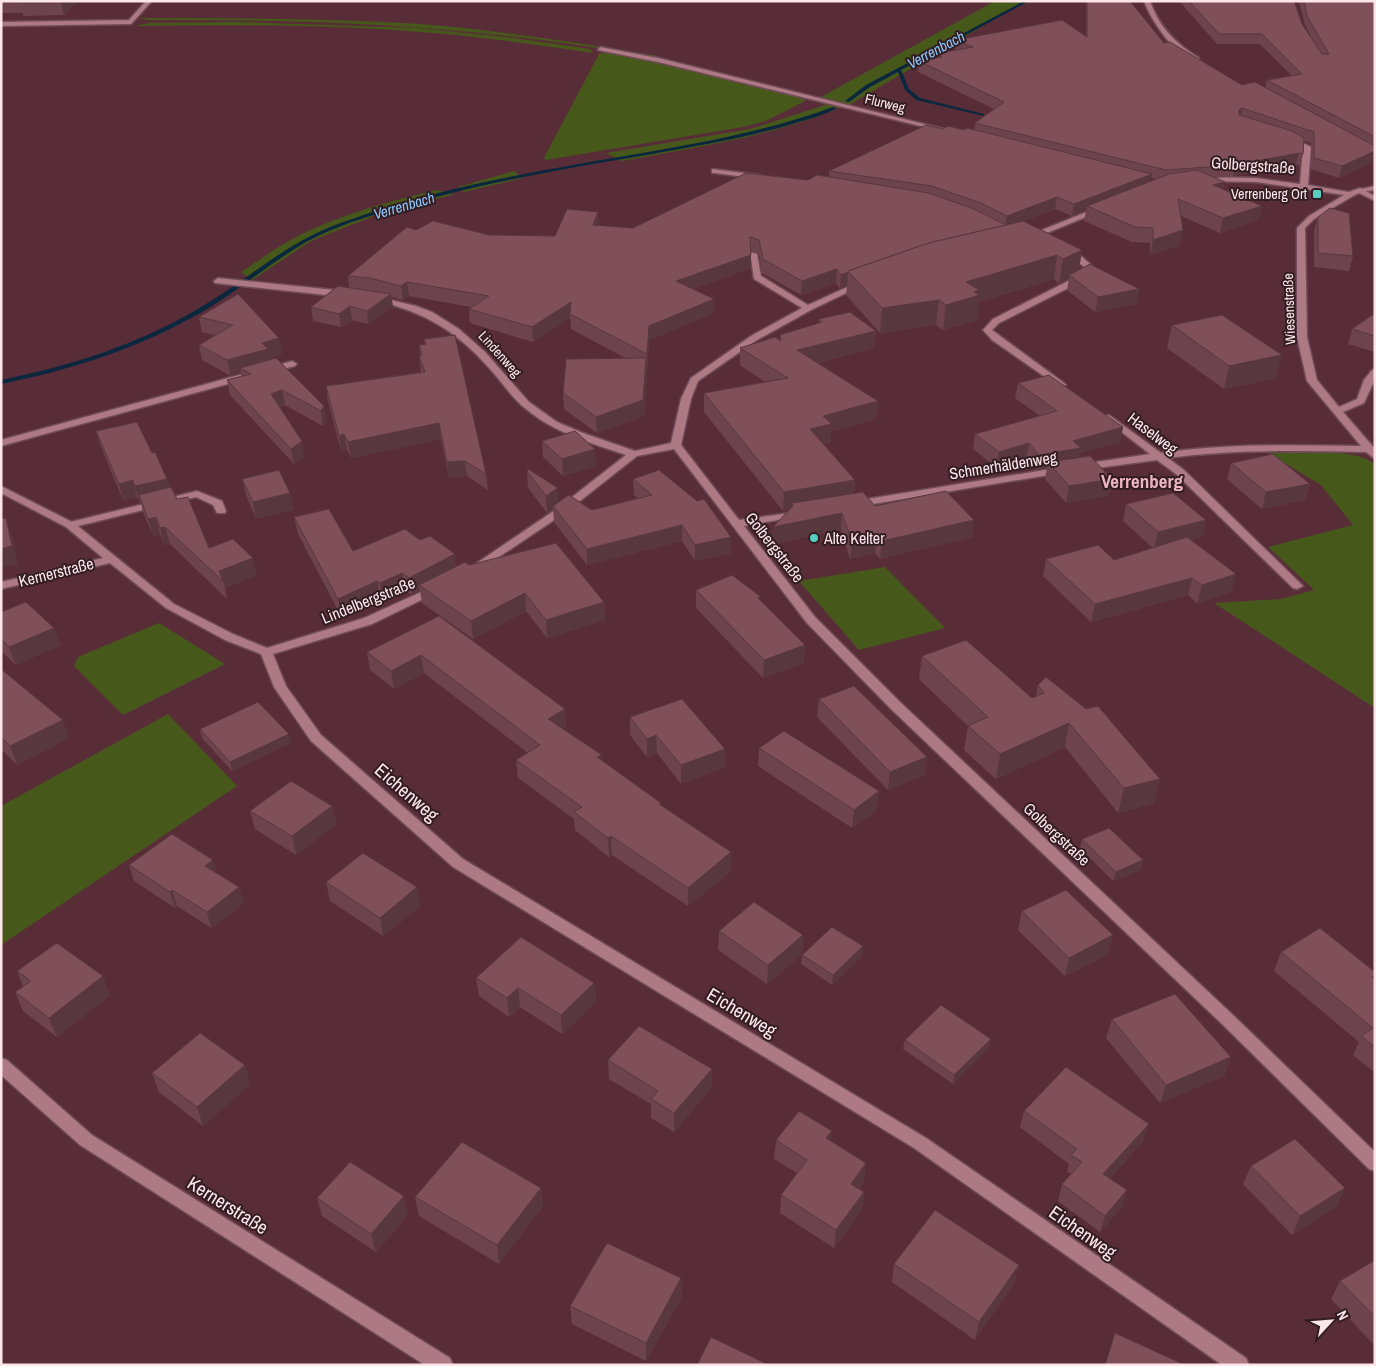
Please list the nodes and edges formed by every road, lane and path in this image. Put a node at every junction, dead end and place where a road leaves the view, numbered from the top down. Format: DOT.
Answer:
graph roads {
  1 [pos="149,1"];
  2 [pos="1147,1"];
  3 [pos="1,24"];
  4 [pos="600,49"];
  5 [pos="1207,65"];
  6 [pos="947,131"];
  7 [pos="1283,136"];
  8 [pos="715,171"];
  9 [pos="773,178"];
  10 [pos="1194,180"];
  11 [pos="1304,186"];
  12 [pos="1375,188"];
  13 [pos="1360,190"];
  14 [pos="1350,194"];
  15 [pos="1375,199"];
  16 [pos="1112,205"];
  17 [pos="1018,240"];
  18 [pos="1061,249"];
  19 [pos="753,254"];
  20 [pos="218,280"];
  21 [pos="871,281"];
  22 [pos="351,295"];
  23 [pos="371,297"];
  24 [pos="808,308"];
  25 [pos="292,364"];
  26 [pos="1375,372"];
  27 [pos="1074,394"];
  28 [pos="1098,410"];
  29 [pos="1336,411"];
  30 [pos="1,443"];
  31 [pos="676,445"];
  32 [pos="1371,453"];
  33 [pos="634,454"];
  34 [pos="1160,456"];
  35 [pos="1,489"];
  36 [pos="847,505"];
  37 [pos="221,511"];
  38 [pos="809,511"];
  39 [pos="734,524"];
  40 [pos="70,525"];
  41 [pos="112,559"];
  42 [pos="460,577"];
  43 [pos="444,585"];
  44 [pos="1,586"];
  45 [pos="1297,586"];
  46 [pos="266,652"];
  47 [pos="1,1065"];
  48 [pos="1375,1164"];
  49 [pos="443,1365"];
  50 [pos="1239,1365"];
  1 -- 3 [label="street"];
  2 -- 5 [label="street"];
  4 -- 6 [label="street, Flurweg"];
  7 -- 11 [label="street, Golbergstraße"];
  8 -- 9 [label="street"];
  10 -- 11 [label="street, Golbergstraße"];
  11 -- 14 [label="street, Golbergstraße"];
  12 -- 13 [label="street"];
  13 -- 14 [label="street"];
  13 -- 15 [label="street"];
  14 -- 29 [label="street, Wiesenstraße"];
  16 -- 17 [label="street"];
  18 -- 27 [label="street"];
  19 -- 24 [label="street"];
  20 -- 22 [label="street"];
  21 -- 24 [label="street"];
  23 -- 33 [label="street, Lindenweg"];
  24 -- 31 [label="street"];
  25 -- 30 [label="street"];
  26 -- 29 [label="street"];
  28 -- 34 [label="street, Haselweg"];
  29 -- 32 [label="street, Wiesenstraße"];
  31 -- 33 [label="street"];
  31 -- 39 [label="street, Golbergstraße"];
  32 -- 34 [label="street, Schmerhäldenweg"];
  33 -- 42 [label="street"];
  34 -- 36 [label="street, Schmerhäldenweg"];
  34 -- 45 [label="street, Haselweg"];
  35 -- 40 [label="street"];
  37 -- 40 [label="street"];
  38 -- 39 [label="street"];
  39 -- 48 [label="street, Golbergstraße"];
  40 -- 41 [label="street"];
  41 -- 44 [label="street, Kernerstraße"];
  41 -- 46 [label="street"];
  43 -- 46 [label="street, Lindelbergstraße"];
  46 -- 50 [label="street, Eichenweg"];
  47 -- 49 [label="street, Kernerstraße"];
}
